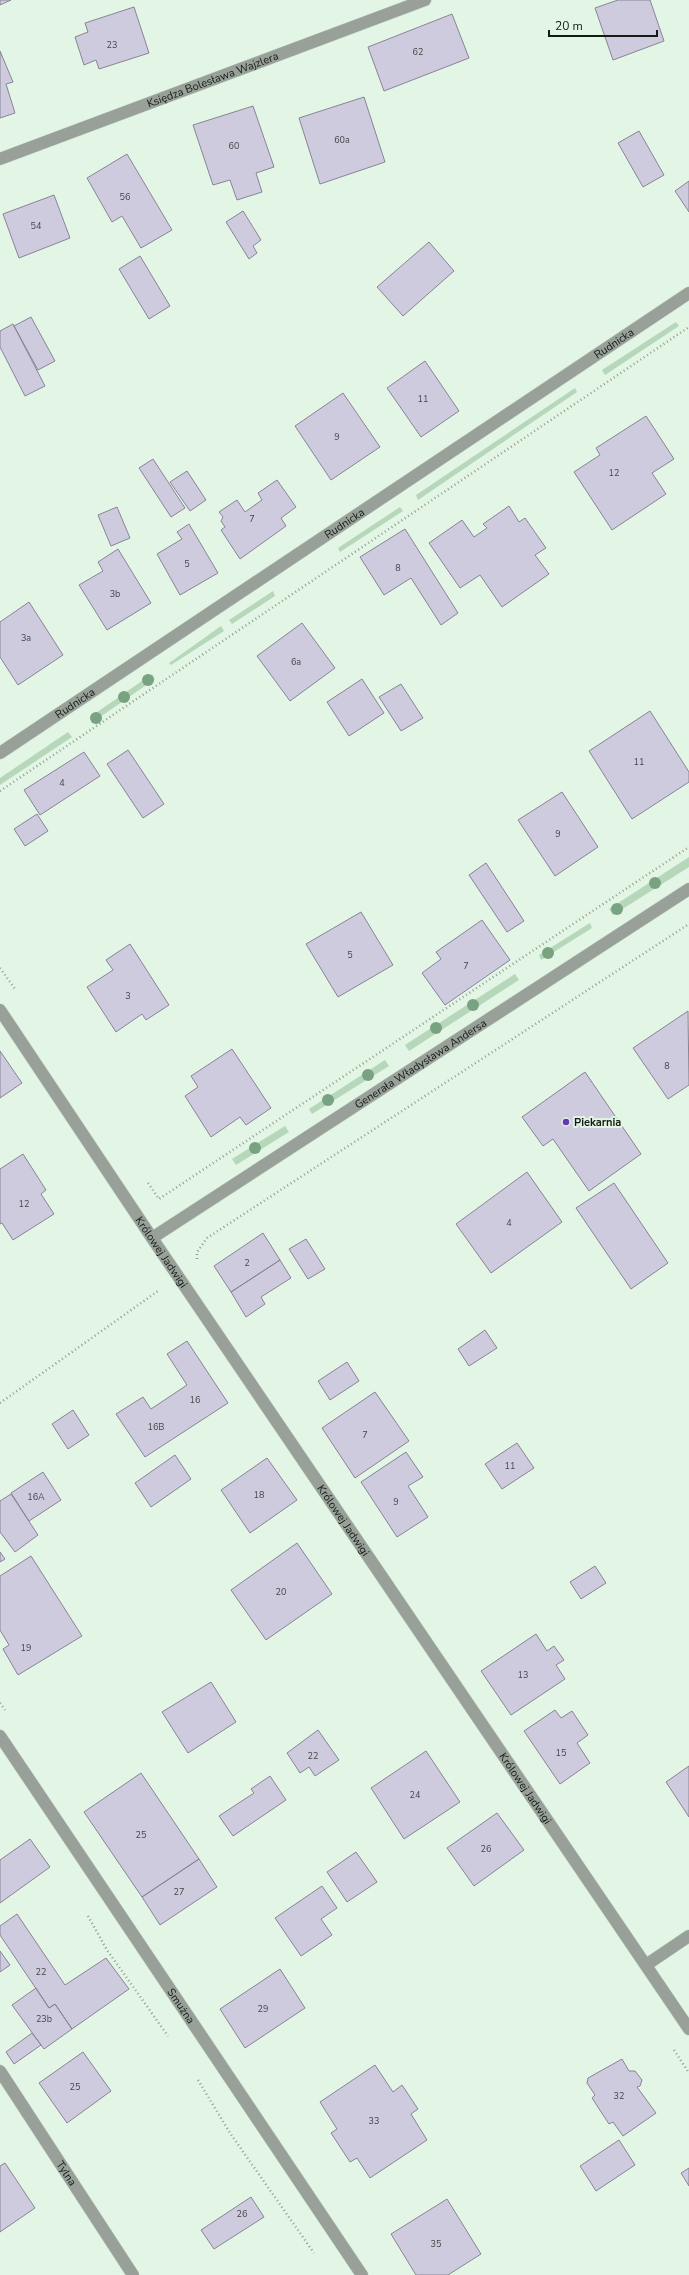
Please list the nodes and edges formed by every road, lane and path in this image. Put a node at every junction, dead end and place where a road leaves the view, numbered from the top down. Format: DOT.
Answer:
graph roads {
  1 [pos="425,0"];
  2 [pos="0,159"];
  3 [pos="689,293"];
  4 [pos="689,326"];
  5 [pos="0,753"];
  6 [pos="0,791"];
  7 [pos="689,847"];
  8 [pos="689,889"];
  9 [pos="689,924"];
  10 [pos="0,1010"];
  11 [pos="159,1199"];
  12 [pos="152,1238"];
  13 [pos="197,1252"];
  14 [pos="162,1289"];
  15 [pos="0,1403"];
  16 [pos="0,1736"];
  17 [pos="689,1936"];
  18 [pos="646,1965"];
  19 [pos="689,2029"];
  20 [pos="0,2073"];
  21 [pos="132,2275"];
  22 [pos="362,2275"];
  1 -- 2 [label="street, Księdza Bolesława Wajzlera"];
  3 -- 5 [label="street, Rudnicka"];
  4 -- 6 [label="path"];
  7 -- 11 [label="path"];
  8 -- 12 [label="street, Generała Władysława Andersa"];
  9 -- 13 [label="path"];
  10 -- 12 [label="street, Królowej Jadwigi"];
  12 -- 18 [label="street, Królowej Jadwigi"];
  14 -- 15 [label="path"];
  16 -- 22 [label="street, Smużna"];
  17 -- 18 [label="street"];
  18 -- 19 [label="street, Królowej Jadwigi"];
  20 -- 21 [label="street, Tylna"];
}
